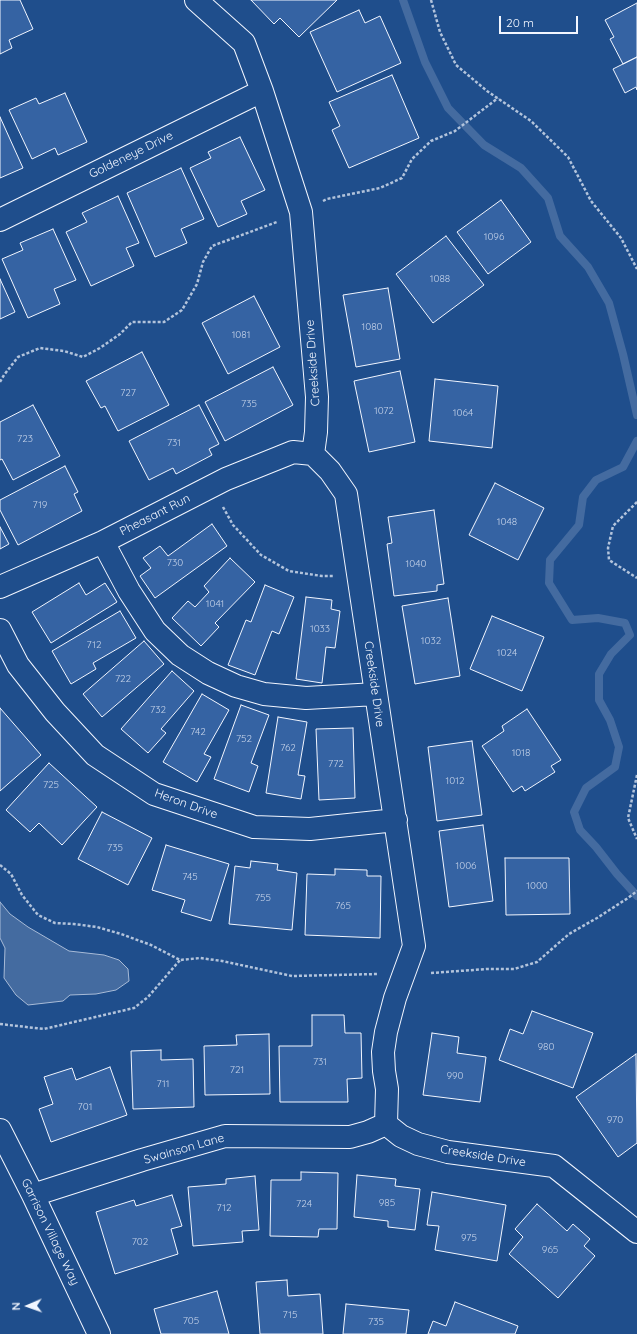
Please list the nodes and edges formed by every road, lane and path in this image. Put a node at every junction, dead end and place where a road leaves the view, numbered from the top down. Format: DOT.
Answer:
graph roads {
  1 [pos="196,0"];
  2 [pos="431,0"];
  3 [pos="262,91"];
  4 [pos="498,98"];
  5 [pos="301,212"];
  6 [pos="0,220"];
  7 [pos="637,269"];
  8 [pos="0,382"];
  9 [pos="313,454"];
  10 [pos="211,487"];
  11 [pos="637,502"];
  12 [pos="103,542"];
  13 [pos="359,576"];
  14 [pos="637,578"];
  15 [pos="0,588"];
  16 [pos="0,630"];
  17 [pos="376,694"];
  18 [pos="637,775"];
  19 [pos="396,820"];
  20 [pos="637,839"];
  21 [pos="0,865"];
  22 [pos="637,891"];
  23 [pos="180,960"];
  24 [pos="403,975"];
  25 [pos="0,1024"];
  26 [pos="386,1124"];
  27 [pos="0,1130"];
  28 [pos="33,1195"];
  29 [pos="637,1232"];
  30 [pos="99,1334"];
  1 -- 3 [label="street, Creekside Drive"];
  2 -- 4 [label="path"];
  3 -- 5 [label="street, Creekside Drive"];
  3 -- 6 [label="street, Goldeneye Drive"];
  4 -- 5 [label="path"];
  4 -- 7 [label="path"];
  5 -- 8 [label="path"];
  5 -- 9 [label="street, Creekside Drive"];
  9 -- 10 [label="street, Pheasant Run"];
  9 -- 13 [label="street, Creekside Drive"];
  10 -- 12 [label="street, Pheasant Run"];
  10 -- 13 [label="path"];
  11 -- 14 [label="path"];
  12 -- 15 [label="street, Pheasant Run"];
  12 -- 17 [label="street"];
  13 -- 17 [label="street, Creekside Drive"];
  16 -- 19 [label="street, Heron Drive"];
  17 -- 19 [label="street, Creekside Drive"];
  18 -- 20 [label="path"];
  19 -- 24 [label="street, Creekside Drive"];
  21 -- 23 [label="path"];
  22 -- 24 [label="path"];
  23 -- 24 [label="path"];
  23 -- 25 [label="path"];
  24 -- 26 [label="street, Creekside Drive"];
  26 -- 28 [label="street, Swainson Lane"];
  26 -- 29 [label="street, Creekside Drive"];
  27 -- 28 [label="street, Garrison Village Way"];
  28 -- 30 [label="street, Garrison Village Way"];
}
